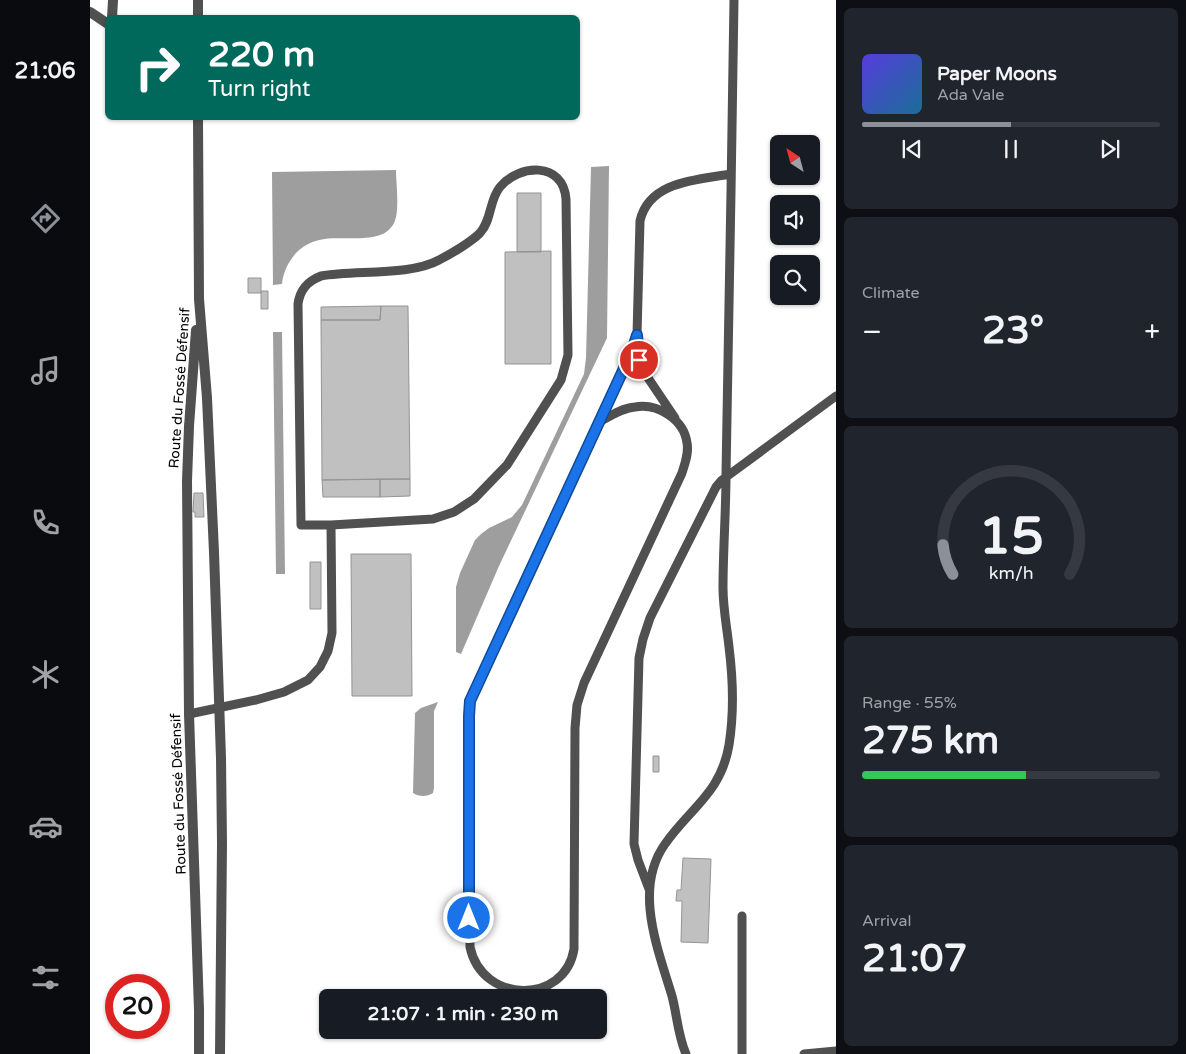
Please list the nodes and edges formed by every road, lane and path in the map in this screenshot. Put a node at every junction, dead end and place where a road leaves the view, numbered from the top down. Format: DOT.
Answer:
graph roads {
  1 [pos="112,0"];
  2 [pos="198,0"];
  3 [pos="734,0"];
  4 [pos="90,12"];
  5 [pos="112,15"];
  6 [pos="198,15"];
  7 [pos="105,22"];
  8 [pos="198,120"];
  9 [pos="731,174"];
  10 [pos="199,299"];
  11 [pos="637,335"];
  12 [pos="836,396"];
  13 [pos="599,422"];
  14 [pos="680,424"];
  15 [pos="726,475"];
  16 [pos="331,525"];
  17 [pos="219,708"];
  18 [pos="189,714"];
  19 [pos="650,891"];
  20 [pos="742,916"];
  21 [pos="836,1051"];
  22 [pos="199,1054"];
  23 [pos="220,1054"];
  24 [pos="686,1054"];
  25 [pos="742,1054"];
  26 [pos="804,1054"];
  1 -- 5 [label="street"];
  2 -- 6 [label="street"];
  3 -- 9 [label="lane"];
  4 -- 7 [label="street"];
  8 -- 10 [label="street"];
  9 -- 11 [label="lane"];
  9 -- 15 [label="lane"];
  10 -- 17 [label="street, Route du Fossé Défensif"];
  10 -- 18 [label="street, Route du Fossé Défensif"];
  11 -- 13 [label="lane"];
  11 -- 14 [label="lane"];
  12 -- 15 [label="lane"];
  13 -- 14 [label="lane"];
  13 -- 14 [label="lane"];
  15 -- 19 [label="lane"];
  15 -- 19 [label="lane"];
  16 -- 16 [label="lane"];
  16 -- 17 [label="lane"];
  17 -- 18 [label="lane"];
  17 -- 23 [label="street, Route du Fossé Défensif"];
  18 -- 22 [label="street, Route du Fossé Défensif"];
  19 -- 24 [label="lane"];
  20 -- 25 [label="lane"];
  21 -- 26 [label="lane"];
}
